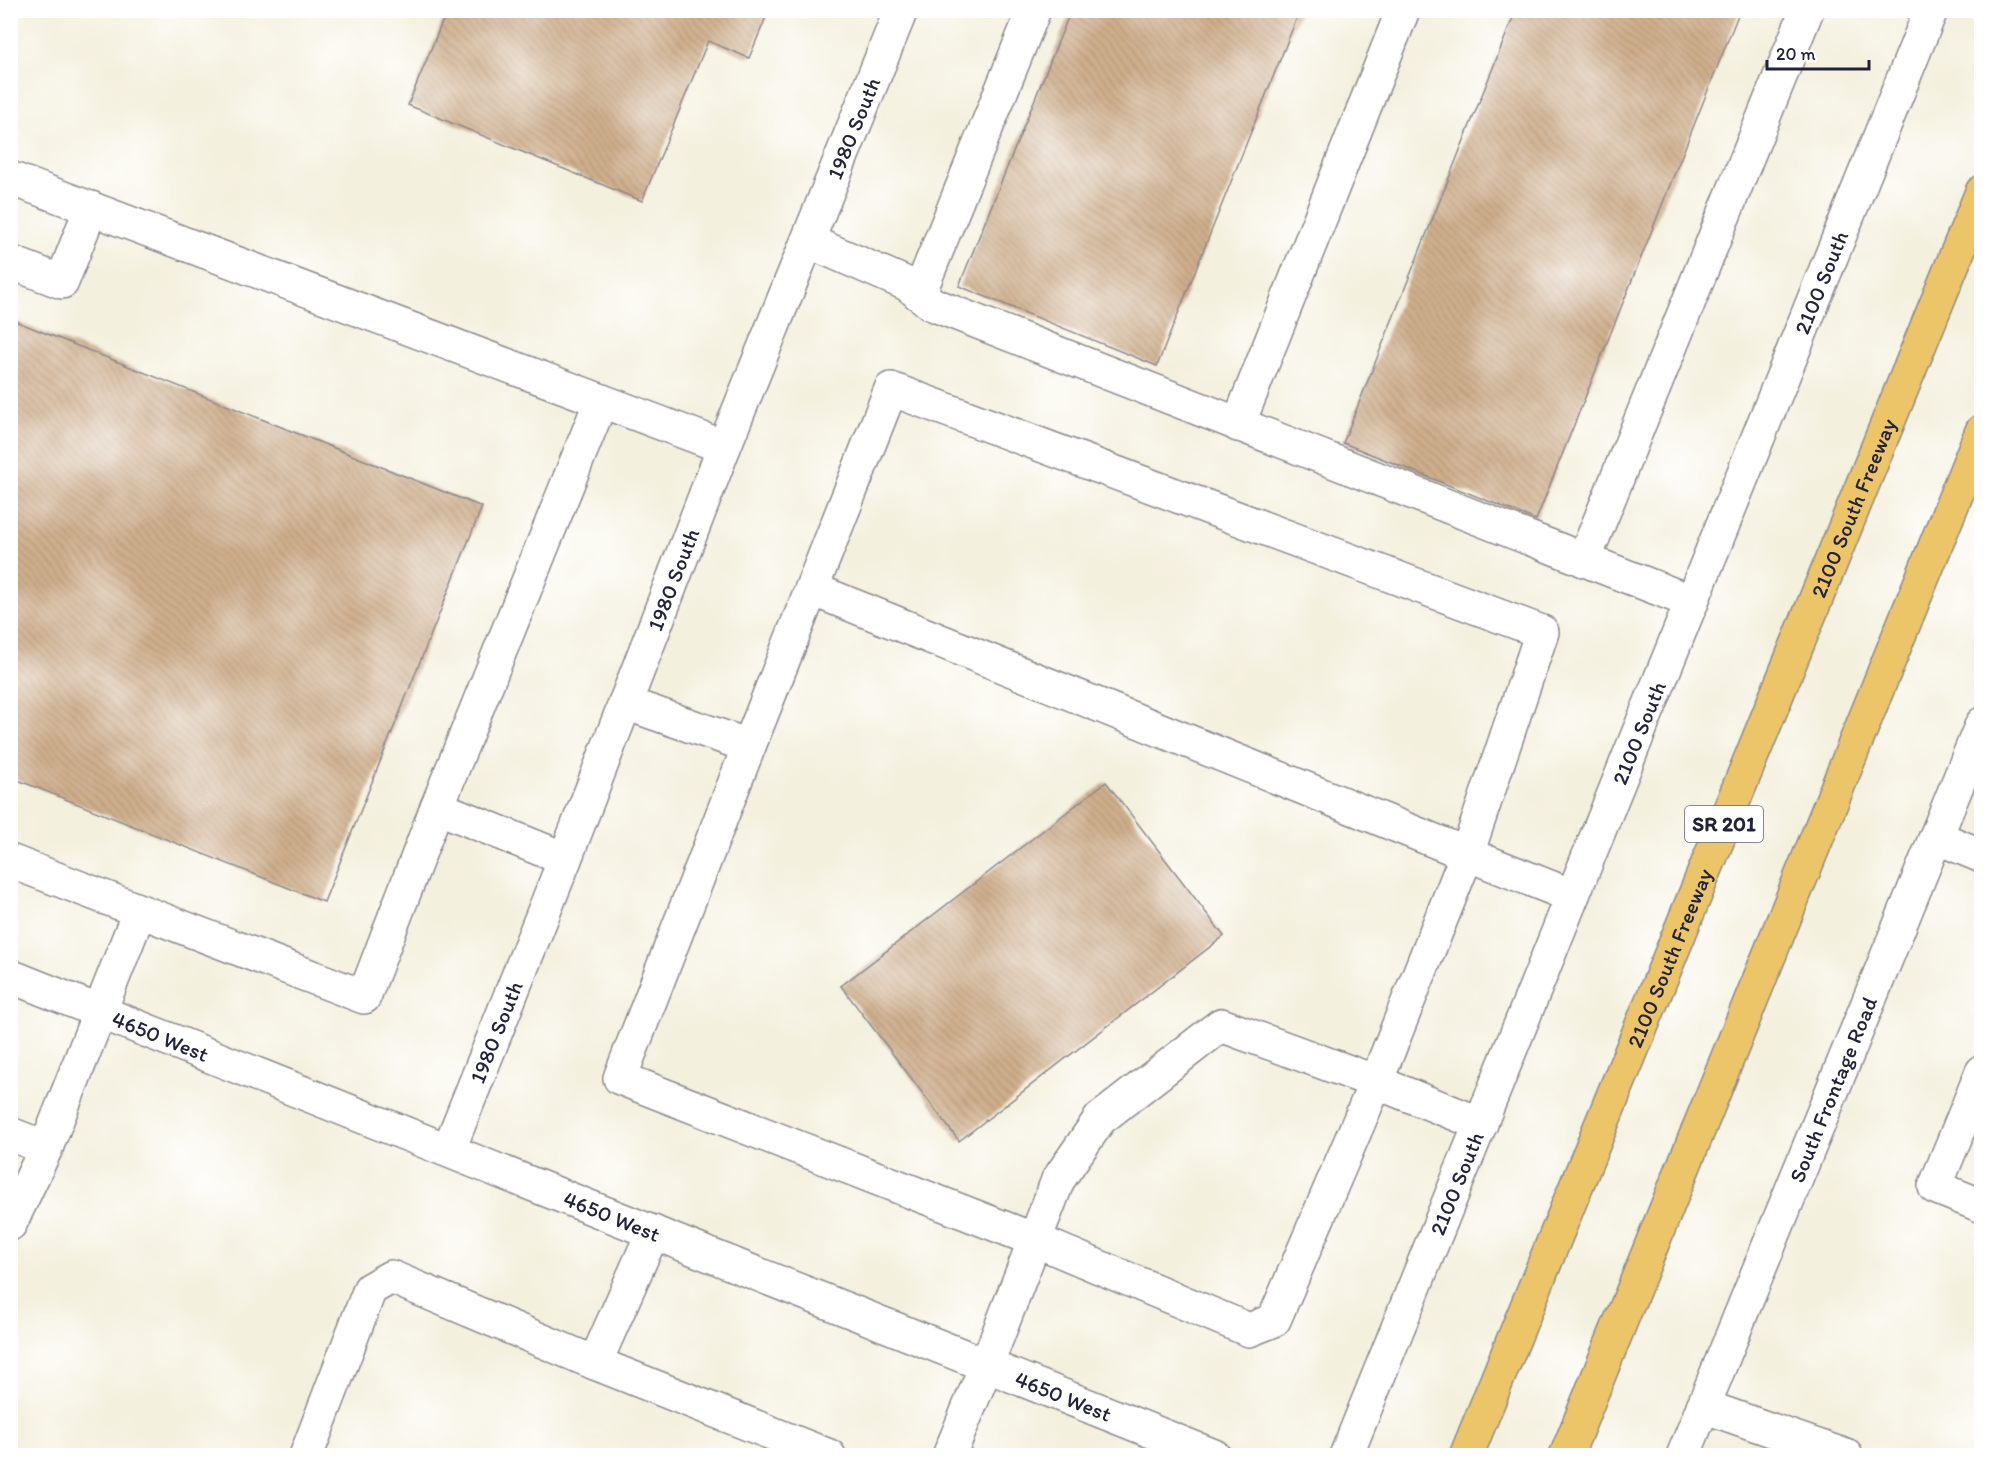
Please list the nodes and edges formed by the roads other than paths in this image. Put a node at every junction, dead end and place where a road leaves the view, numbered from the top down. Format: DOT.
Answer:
graph roads {
  1 [pos="901,10"];
  2 [pos="1034,10"];
  3 [pos="1403,10"];
  4 [pos="1807,10"];
  5 [pos="1931,10"];
  6 [pos="10,178"];
  7 [pos="1982,192"];
  8 [pos="91,208"];
  9 [pos="807,241"];
  10 [pos="10,262"];
  11 [pos="919,294"];
  12 [pos="601,400"];
  13 [pos="1238,425"];
  14 [pos="1982,431"];
  15 [pos="724,447"];
  16 [pos="1584,560"];
  17 [pos="812,589"];
  18 [pos="1692,602"];
  19 [pos="625,703"];
  20 [pos="1982,723"];
  21 [pos="749,746"];
  22 [pos="438,807"];
  23 [pos="1936,837"];
  24 [pos="1467,854"];
  25 [pos="1982,856"];
  26 [pos="565,859"];
  27 [pos="10,861"];
  28 [pos="1572,896"];
  29 [pos="139,912"];
  30 [pos="10,976"];
  31 [pos="100,1011"];
  32 [pos="1982,1072"];
  33 [pos="1376,1082"];
  34 [pos="1480,1125"];
  35 [pos="10,1134"];
  36 [pos="46,1148"];
  37 [pos="449,1149"];
  38 [pos="1982,1206"];
  39 [pos="10,1224"];
  40 [pos="653,1232"];
  41 [pos="1035,1240"];
  42 [pos="595,1363"];
  43 [pos="986,1366"];
  44 [pos="1703,1406"];
  45 [pos="306,1455"];
  46 [pos="829,1455"];
  47 [pos="949,1455"];
  48 [pos="1214,1455"];
  49 [pos="1346,1455"];
  50 [pos="1466,1455"];
  51 [pos="1566,1455"];
  52 [pos="1683,1455"];
  53 [pos="1846,1455"];
  1 -- 9 [label="street, 1980 South"];
  2 -- 11 [label="street"];
  3 -- 13 [label="street"];
  4 -- 16 [label="street"];
  5 -- 18 [label="street, 2100 South"];
  6 -- 8 [label="street"];
  7 -- 50 [label="highway, 2100 South Freeway / SR 201"];
  8 -- 10 [label="street"];
  8 -- 12 [label="street"];
  9 -- 11 [label="street"];
  9 -- 15 [label="street, 1980 South"];
  11 -- 13 [label="street"];
  12 -- 15 [label="street"];
  12 -- 22 [label="street"];
  13 -- 16 [label="street"];
  14 -- 51 [label="highway"];
  15 -- 19 [label="street, 1980 South"];
  16 -- 18 [label="street"];
  17 -- 21 [label="street"];
  17 -- 24 [label="street"];
  17 -- 24 [label="street"];
  18 -- 28 [label="street, 2100 South"];
  19 -- 21 [label="street"];
  19 -- 26 [label="street, 1980 South"];
  20 -- 23 [label="street, South Frontage Road"];
  21 -- 41 [label="street"];
  22 -- 26 [label="street"];
  22 -- 29 [label="street"];
  23 -- 25 [label="street"];
  23 -- 44 [label="street, South Frontage Road"];
  24 -- 28 [label="street"];
  24 -- 33 [label="street"];
  26 -- 37 [label="street, 1980 South"];
  27 -- 29 [label="street"];
  28 -- 34 [label="street, 2100 South"];
  29 -- 31 [label="street"];
  30 -- 31 [label="street, 4650 West"];
  31 -- 36 [label="street"];
  31 -- 37 [label="street, 4650 West"];
  32 -- 38 [label="street"];
  33 -- 34 [label="street"];
  33 -- 41 [label="street"];
  33 -- 41 [label="street"];
  34 -- 49 [label="street, 2100 South"];
  35 -- 36 [label="street"];
  36 -- 39 [label="street"];
  37 -- 40 [label="street, 4650 West"];
  40 -- 42 [label="street"];
  40 -- 43 [label="street, 4650 West"];
  41 -- 43 [label="street"];
  42 -- 45 [label="street"];
  42 -- 46 [label="street"];
  43 -- 47 [label="street"];
  43 -- 48 [label="street, 4650 West"];
  44 -- 52 [label="street, South Frontage Road"];
  44 -- 53 [label="street"];
}
